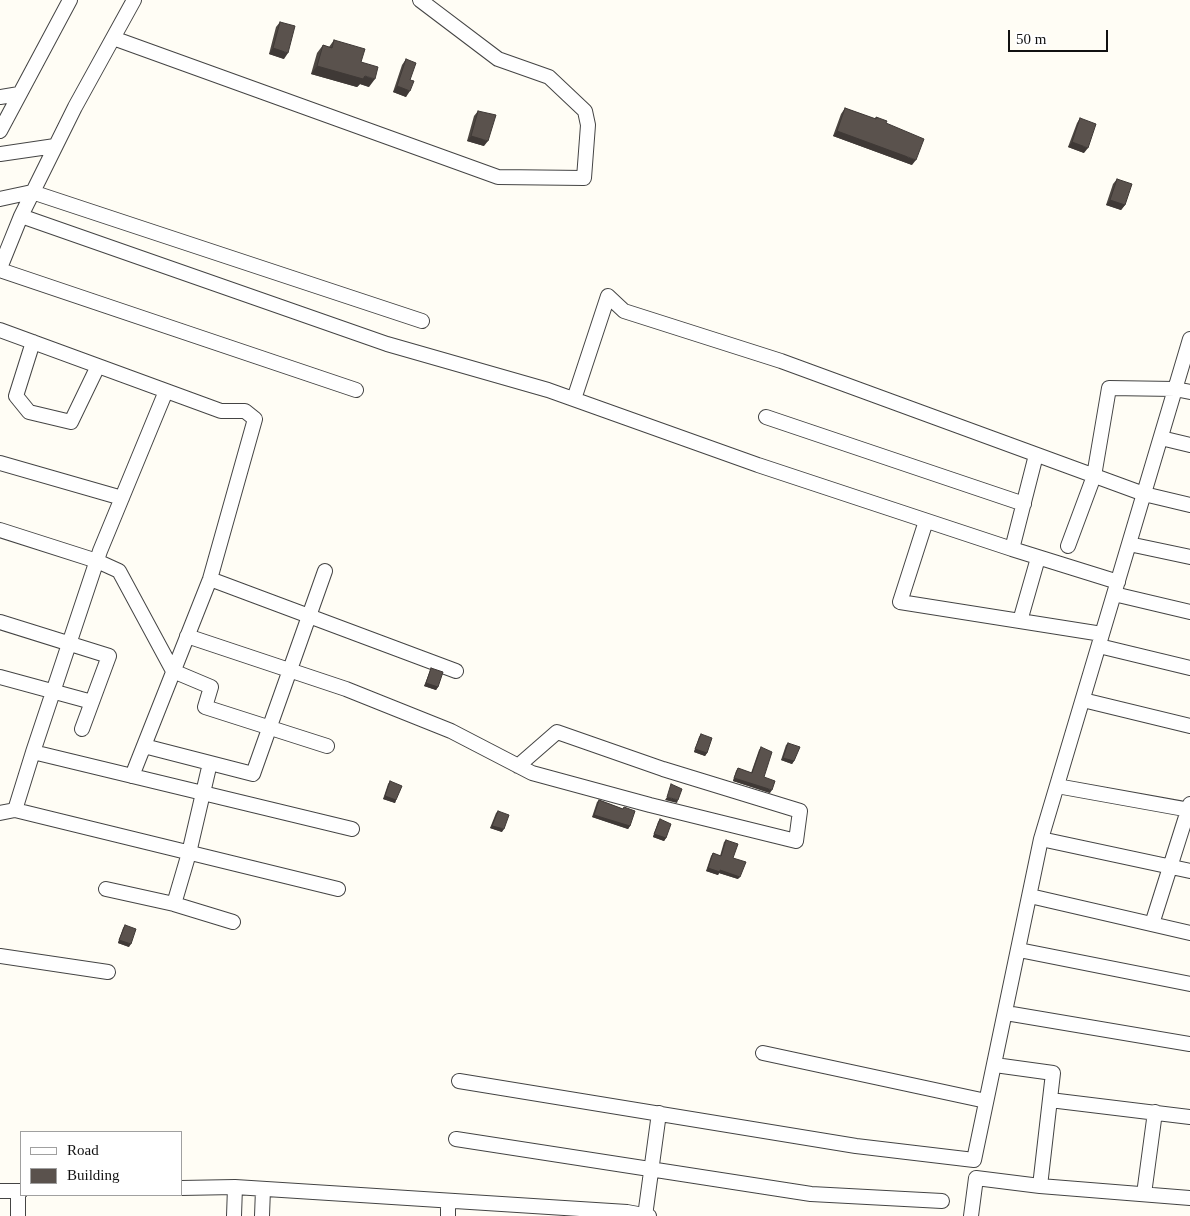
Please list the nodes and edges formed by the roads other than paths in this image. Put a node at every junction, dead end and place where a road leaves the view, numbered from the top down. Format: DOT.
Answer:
graph roads {
  1 [pos="70,0"];
  2 [pos="134,0"];
  3 [pos="420,0"];
  4 [pos="113,38"];
  5 [pos="20,94"];
  6 [pos="0,97"];
  7 [pos="0,131"];
  8 [pos="55,146"];
  9 [pos="0,154"];
  10 [pos="32,192"];
  11 [pos="0,199"];
  12 [pos="21,216"];
  13 [pos="0,269"];
  14 [pos="422,322"];
  15 [pos="0,330"];
  16 [pos="1190,339"];
  17 [pos="33,342"];
  18 [pos="98,366"];
  19 [pos="1175,389"];
  20 [pos="356,390"];
  21 [pos="166,391"];
  22 [pos="1190,392"];
  23 [pos="574,400"];
  24 [pos="766,417"];
  25 [pos="1161,438"];
  26 [pos="1190,445"];
  27 [pos="1036,455"];
  28 [pos="0,463"];
  29 [pos="1094,476"];
  30 [pos="1144,494"];
  31 [pos="122,498"];
  32 [pos="1024,504"];
  33 [pos="1190,505"];
  34 [pos="926,521"];
  35 [pos="0,530"];
  36 [pos="1129,544"];
  37 [pos="1068,546"];
  38 [pos="1012,549"];
  39 [pos="1038,558"];
  40 [pos="1190,558"];
  41 [pos="97,561"];
  42 [pos="325,571"];
  43 [pos="210,579"];
  44 [pos="1116,588"];
  45 [pos="1190,612"];
  46 [pos="309,616"];
  47 [pos="1020,621"];
  48 [pos="0,622"];
  49 [pos="187,636"];
  50 [pos="1100,640"];
  51 [pos="68,644"];
  52 [pos="1190,668"];
  53 [pos="290,670"];
  54 [pos="456,670"];
  55 [pos="173,671"];
  56 [pos="0,677"];
  57 [pos="53,691"];
  58 [pos="1082,700"];
  59 [pos="92,702"];
  60 [pos="1190,726"];
  61 [pos="270,727"];
  62 [pos="82,729"];
  63 [pos="144,746"];
  64 [pos="327,746"];
  65 [pos="33,752"];
  66 [pos="210,763"];
  67 [pos="518,766"];
  68 [pos="132,776"];
  69 [pos="1057,786"];
  70 [pos="204,793"];
  71 [pos="1190,808"];
  72 [pos="15,810"];
  73 [pos="0,813"];
  74 [pos="352,829"];
  75 [pos="1041,840"];
  76 [pos="189,853"];
  77 [pos="1170,866"];
  78 [pos="1190,870"];
  79 [pos="338,888"];
  80 [pos="106,889"];
  81 [pos="1030,896"];
  82 [pos="174,904"];
  83 [pos="233,922"];
  84 [pos="1152,924"];
  85 [pos="1190,933"];
  86 [pos="1018,950"];
  87 [pos="0,956"];
  88 [pos="108,972"];
  89 [pos="1190,984"];
  90 [pos="1006,1013"];
  91 [pos="1190,1044"];
  92 [pos="763,1053"];
  93 [pos="995,1065"];
  94 [pos="459,1080"];
  95 [pos="1050,1100"];
  96 [pos="986,1101"];
  97 [pos="1155,1112"];
  98 [pos="658,1114"];
  99 [pos="1190,1116"];
  100 [pos="456,1139"];
  101 [pos="651,1168"];
  102 [pos="1040,1186"];
  103 [pos="235,1187"];
  104 [pos="182,1188"];
  105 [pos="263,1189"];
  106 [pos="0,1191"];
  107 [pos="20,1191"];
  108 [pos="1144,1194"];
  109 [pos="1190,1198"];
  110 [pos="448,1201"];
  111 [pos="942,1201"];
  112 [pos="18,1216"];
  113 [pos="234,1216"];
  114 [pos="262,1216"];
  115 [pos="448,1216"];
  116 [pos="646,1216"];
  117 [pos="971,1216"];
  1 -- 5 [label="street"];
  2 -- 4 [label="street"];
  3 -- 4 [label="street"];
  4 -- 8 [label="street"];
  5 -- 6 [label="street"];
  5 -- 7 [label="street"];
  8 -- 9 [label="street"];
  8 -- 10 [label="street"];
  10 -- 11 [label="street"];
  10 -- 12 [label="street"];
  10 -- 14 [label="street"];
  12 -- 13 [label="street"];
  12 -- 23 [label="street"];
  13 -- 20 [label="street"];
  15 -- 17 [label="street"];
  16 -- 19 [label="street"];
  17 -- 18 [label="street"];
  17 -- 18 [label="street"];
  18 -- 21 [label="street"];
  19 -- 22 [label="street"];
  19 -- 25 [label="street"];
  19 -- 29 [label="street"];
  21 -- 31 [label="street"];
  21 -- 43 [label="street"];
  23 -- 27 [label="street"];
  23 -- 34 [label="street"];
  24 -- 32 [label="street"];
  25 -- 26 [label="street"];
  25 -- 30 [label="street"];
  27 -- 29 [label="street"];
  27 -- 32 [label="street"];
  28 -- 31 [label="street"];
  29 -- 30 [label="street"];
  29 -- 37 [label="street"];
  30 -- 33 [label="street"];
  30 -- 36 [label="street"];
  31 -- 41 [label="street"];
  32 -- 38 [label="street"];
  34 -- 38 [label="street"];
  34 -- 47 [label="street"];
  35 -- 41 [label="street"];
  36 -- 40 [label="street"];
  36 -- 44 [label="street"];
  38 -- 39 [label="street"];
  39 -- 44 [label="street"];
  39 -- 47 [label="street"];
  41 -- 51 [label="street"];
  41 -- 55 [label="street"];
  42 -- 46 [label="street"];
  43 -- 46 [label="street"];
  43 -- 49 [label="street"];
  44 -- 45 [label="street"];
  44 -- 50 [label="street"];
  46 -- 53 [label="street"];
  46 -- 54 [label="street"];
  47 -- 50 [label="street"];
  48 -- 51 [label="street"];
  49 -- 53 [label="street"];
  49 -- 55 [label="street"];
  50 -- 52 [label="street"];
  50 -- 58 [label="street"];
  51 -- 57 [label="street"];
  51 -- 59 [label="street"];
  53 -- 61 [label="street"];
  53 -- 67 [label="street"];
  55 -- 61 [label="street"];
  55 -- 63 [label="street"];
  56 -- 57 [label="street"];
  57 -- 59 [label="street"];
  57 -- 65 [label="street"];
  58 -- 60 [label="street"];
  58 -- 69 [label="street"];
  59 -- 62 [label="street"];
  61 -- 64 [label="street"];
  61 -- 66 [label="street"];
  63 -- 66 [label="street"];
  63 -- 68 [label="street"];
  65 -- 68 [label="street"];
  65 -- 72 [label="street"];
  66 -- 70 [label="street"];
  67 -- 67 [label="street"];
  68 -- 70 [label="street"];
  69 -- 71 [label="street"];
  69 -- 75 [label="street"];
  70 -- 74 [label="street"];
  70 -- 76 [label="street"];
  71 -- 77 [label="street"];
  72 -- 73 [label="street"];
  72 -- 76 [label="street"];
  75 -- 77 [label="street"];
  75 -- 81 [label="street"];
  76 -- 79 [label="street"];
  76 -- 82 [label="street"];
  77 -- 78 [label="street"];
  77 -- 84 [label="street"];
  80 -- 82 [label="street"];
  81 -- 84 [label="street"];
  81 -- 86 [label="street"];
  82 -- 83 [label="street"];
  84 -- 85 [label="street"];
  86 -- 89 [label="street"];
  86 -- 90 [label="street"];
  87 -- 88 [label="street"];
  90 -- 91 [label="street"];
  90 -- 93 [label="street"];
  92 -- 96 [label="street"];
  93 -- 95 [label="street"];
  93 -- 96 [label="street"];
  94 -- 98 [label="street"];
  95 -- 97 [label="street"];
  95 -- 102 [label="street"];
  96 -- 98 [label="street"];
  97 -- 99 [label="street"];
  97 -- 108 [label="street"];
  98 -- 101 [label="street"];
  100 -- 101 [label="street"];
  101 -- 111 [label="street"];
  101 -- 116 [label="street"];
  102 -- 108 [label="street"];
  102 -- 117 [label="street"];
  103 -- 104 [label="street"];
  103 -- 105 [label="street"];
  103 -- 113 [label="street"];
  105 -- 110 [label="street"];
  105 -- 114 [label="street"];
  106 -- 107 [label="street"];
  107 -- 112 [label="street"];
  108 -- 109 [label="street"];
  110 -- 115 [label="street"];
  110 -- 116 [label="street"];
}
